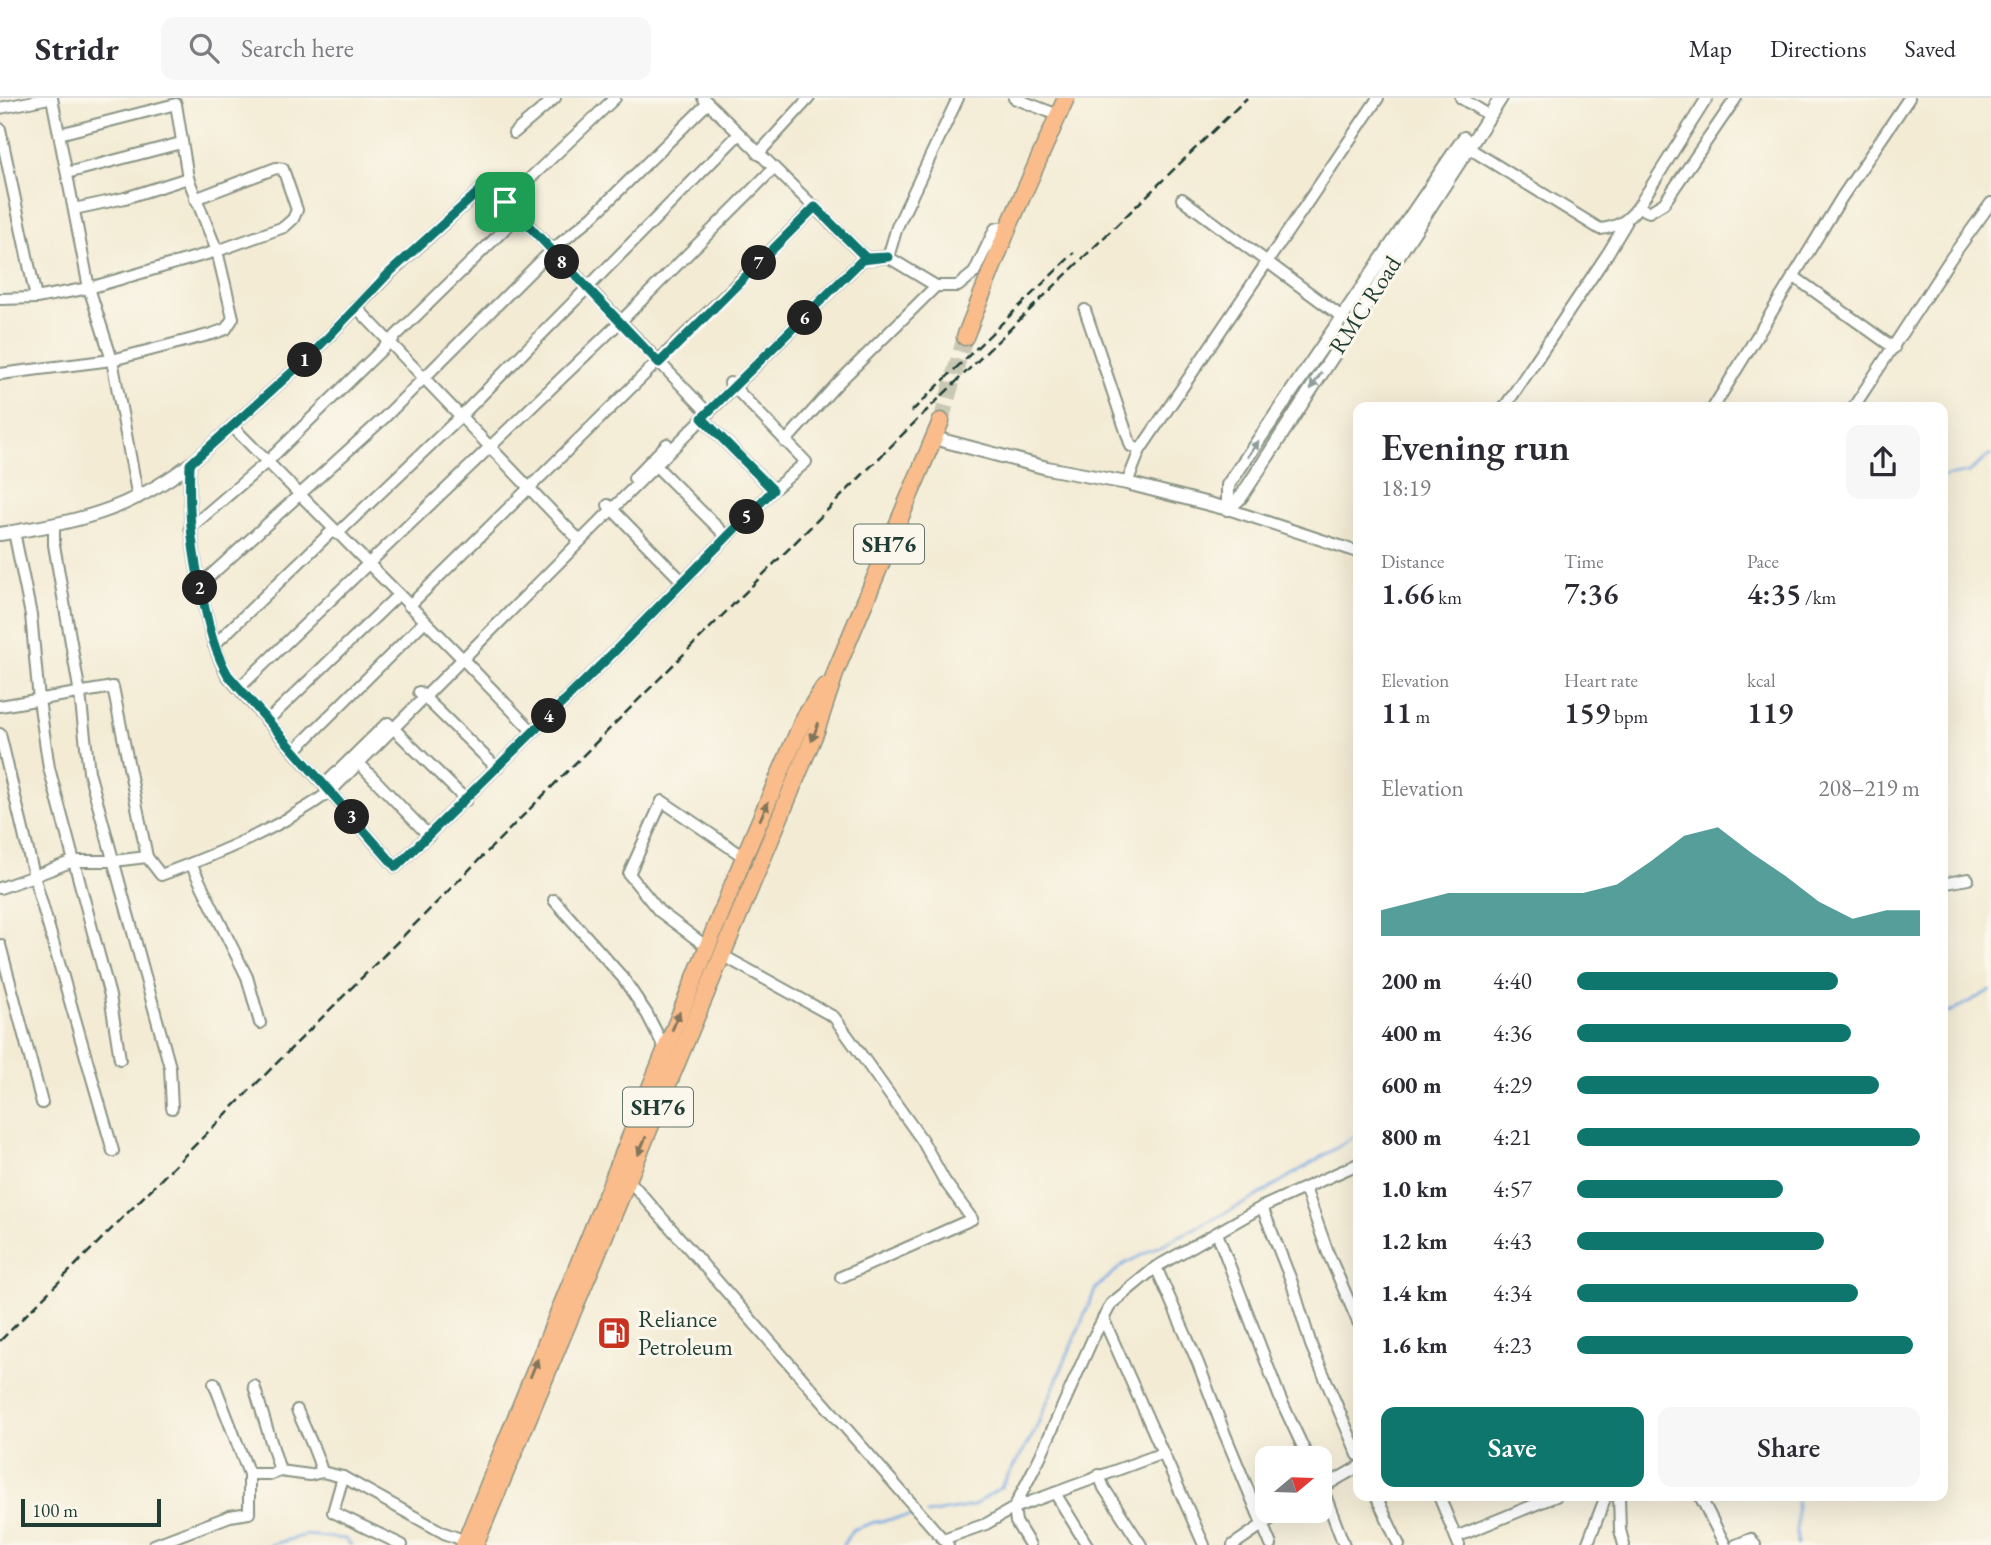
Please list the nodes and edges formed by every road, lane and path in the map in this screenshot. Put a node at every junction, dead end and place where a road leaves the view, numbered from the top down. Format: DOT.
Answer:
graph roads {
  1 [pos="50,98"];
  2 [pos="555,98"];
  3 [pos="615,98"];
  4 [pos="809,98"];
  5 [pos="958,98"];
  6 [pos="1014,98"];
  7 [pos="1066,98"];
  8 [pos="1378,98"];
  9 [pos="1461,98"];
  10 [pos="1491,98"];
  11 [pos="1501,98"];
  12 [pos="1707,98"];
  13 [pos="1736,98"];
  14 [pos="1909,98"];
  15 [pos="176,101"];
  16 [pos="705,101"];
  17 [pos="0,108"];
  18 [pos="1482,111"];
  19 [pos="1058,115"];
  20 [pos="0,129"];
  21 [pos="514,132"];
  22 [pos="59,134"];
  23 [pos="739,134"];
  24 [pos="181,144"];
  25 [pos="1468,147"];
  26 [pos="758,154"];
  27 [pos="774,168"];
  28 [pos="67,173"];
  29 [pos="188,178"];
  30 [pos="195,199"];
  31 [pos="1182,199"];
  32 [pos="505,202"];
  33 [pos="1991,203"];
  34 [pos="815,207"];
  35 [pos="1638,207"];
  36 [pos="74,209"];
  37 [pos="517,216"];
  38 [pos="1629,218"];
  39 [pos="1009,226"];
  40 [pos="217,251"];
  41 [pos="551,251"];
  42 [pos="860,253"];
  43 [pos="888,257"];
  44 [pos="1268,261"];
  45 [pos="1793,276"];
  46 [pos="936,286"];
  47 [pos="89,288"];
  48 [pos="586,288"];
  49 [pos="36,298"];
  50 [pos="0,299"];
  51 [pos="356,307"];
  52 [pos="1085,310"];
  53 [pos="1342,317"];
  54 [pos="620,322"];
  55 [pos="965,337"];
  56 [pos="390,342"];
  57 [pos="1894,348"];
  58 [pos="112,360"];
  59 [pos="659,363"];
  60 [pos="0,374"];
  61 [pos="424,378"];
  62 [pos="732,385"];
  63 [pos="1508,402"];
  64 [pos="1720,402"];
  65 [pos="1857,402"];
  66 [pos="705,414"];
  67 [pos="461,416"];
  68 [pos="941,421"];
  69 [pos="230,428"];
  70 [pos="934,438"];
  71 [pos="785,442"];
  72 [pos="491,448"];
  73 [pos="1140,450"];
  74 [pos="266,463"];
  75 [pos="654,463"];
  76 [pos="190,464"];
  77 [pos="1127,483"];
  78 [pos="529,488"];
  79 [pos="773,490"];
  80 [pos="299,497"];
  81 [pos="138,498"];
  82 [pos="610,507"];
  83 [pos="1227,509"];
  84 [pos="54,524"];
  85 [pos="190,528"];
  86 [pos="14,532"];
  87 [pos="333,532"];
  88 [pos="0,534"];
  89 [pos="727,537"];
  90 [pos="578,539"];
  91 [pos="1353,550"];
  92 [pos="366,567"];
  93 [pos="682,581"];
  94 [pos="200,585"];
  95 [pos="396,596"];
  96 [pos="409,606"];
  97 [pos="423,623"];
  98 [pos="214,645"];
  99 [pos="458,659"];
  100 [pos="837,667"];
  101 [pos="239,688"];
  102 [pos="80,694"];
  103 [pos="421,694"];
  104 [pos="39,700"];
  105 [pos="0,706"];
  106 [pos="267,721"];
  107 [pos="390,725"];
  108 [pos="533,732"];
  109 [pos="0,734"];
  110 [pos="294,751"];
  111 [pos="356,760"];
  112 [pos="497,768"];
  113 [pos="328,788"];
  114 [pos="466,800"];
  115 [pos="429,836"];
  116 [pos="147,857"];
  117 [pos="744,857"];
  118 [pos="73,861"];
  119 [pos="113,861"];
  120 [pos="191,864"];
  121 [pos="34,876"];
  122 [pos="1968,878"];
  123 [pos="1948,883"];
  124 [pos="0,887"];
  125 [pos="554,900"];
  126 [pos="717,944"];
  127 [pos="0,945"];
  128 [pos="260,1023"];
  129 [pos="665,1049"];
  130 [pos="120,1059"];
  131 [pos="42,1103"];
  132 [pos="172,1108"];
  133 [pos="113,1151"];
  134 [pos="1353,1168"];
  135 [pos="621,1177"];
  136 [pos="1305,1188"];
  137 [pos="1262,1207"];
  138 [pos="1217,1233"];
  139 [pos="1156,1267"];
  140 [pos="841,1277"];
  141 [pos="1353,1310"];
  142 [pos="1104,1318"];
  143 [pos="214,1383"];
  144 [pos="254,1386"];
  145 [pos="297,1410"];
  146 [pos="1353,1443"];
  147 [pos="1302,1446"];
  148 [pos="1163,1453"];
  149 [pos="1353,1470"];
  150 [pos="280,1471"];
  151 [pos="323,1472"];
  152 [pos="249,1475"];
  153 [pos="1099,1475"];
  154 [pos="343,1477"];
  155 [pos="1332,1480"];
  156 [pos="1055,1493"];
  157 [pos="1378,1501"];
  158 [pos="1441,1501"];
  159 [pos="1545,1501"];
  160 [pos="1604,1501"];
  161 [pos="1619,1501"];
  162 [pos="1703,1501"];
  163 [pos="1255,1504"];
  164 [pos="1014,1508"];
  165 [pos="1332,1516"];
  166 [pos="1263,1523"];
  167 [pos="1620,1531"];
  168 [pos="1457,1541"];
  169 [pos="945,1542"];
  170 [pos="468,1544"];
  171 [pos="154,1545"];
  172 [pos="402,1545"];
  173 [pos="1030,1545"];
  174 [pos="1087,1545"];
  175 [pos="1141,1545"];
  176 [pos="1204,1545"];
  177 [pos="1233,1545"];
  178 [pos="1272,1545"];
  179 [pos="1344,1545"];
  180 [pos="1399,1545"];
  181 [pos="1587,1545"];
  182 [pos="1613,1545"];
  183 [pos="1624,1545"];
  184 [pos="1726,1545"];
  185 [pos="1736,1545"];
  186 [pos="1755,1545"];
  1 -- 17 [label="street"];
  1 -- 22 [label="street"];
  2 -- 21 [label="street"];
  3 -- 32 [label="street"];
  4 -- 26 [label="street"];
  5 -- 43 [label="street"];
  6 -- 19 [label="street"];
  7 -- 19 [label="main road"];
  8 -- 44 [label="street"];
  9 -- 18 [label="street"];
  10 -- 18 [label="street, RMC Road"];
  11 -- 25 [label="street, RMC Road"];
  12 -- 35 [label="street"];
  13 -- 35 [label="street"];
  14 -- 45 [label="street"];
  15 -- 22 [label="street"];
  15 -- 24 [label="street"];
  16 -- 23 [label="street"];
  16 -- 41 [label="street"];
  18 -- 53 [label="street, RMC Road"];
  19 -- 39 [label="main road"];
  20 -- 49 [label="street"];
  22 -- 28 [label="street"];
  23 -- 26 [label="street"];
  23 -- 48 [label="street"];
  24 -- 28 [label="street"];
  24 -- 29 [label="street"];
  25 -- 38 [label="street"];
  25 -- 83 [label="street, RMC Road, one-way"];
  26 -- 27 [label="street"];
  27 -- 34 [label="street"];
  27 -- 54 [label="street"];
  28 -- 36 [label="street"];
  29 -- 30 [label="street"];
  29 -- 36 [label="street"];
  30 -- 40 [label="street"];
  30 -- 40 [label="street"];
  31 -- 44 [label="street"];
  32 -- 37 [label="street"];
  32 -- 51 [label="street"];
  33 -- 57 [label="street"];
  34 -- 42 [label="street"];
  34 -- 59 [label="street"];
  35 -- 38 [label="street"];
  36 -- 47 [label="street"];
  37 -- 41 [label="street"];
  37 -- 56 [label="street"];
  38 -- 63 [label="street"];
  39 -- 46 [label="street"];
  39 -- 55 [label="main road"];
  40 -- 47 [label="street"];
  40 -- 58 [label="street"];
  41 -- 48 [label="street"];
  41 -- 61 [label="street"];
  42 -- 43 [label="street"];
  42 -- 62 [label="street"];
  43 -- 46 [label="street"];
  43 -- 62 [label="street"];
  44 -- 53 [label="street"];
  44 -- 73 [label="street"];
  45 -- 57 [label="street"];
  45 -- 64 [label="street"];
  46 -- 71 [label="street"];
  47 -- 49 [label="street"];
  47 -- 58 [label="street"];
  48 -- 54 [label="street"];
  48 -- 67 [label="street"];
  49 -- 50 [label="street"];
  51 -- 56 [label="street"];
  51 -- 69 [label="street"];
  52 -- 73 [label="street"];
  83 -- 53 [label="street, RMC Road, one-way"];
  54 -- 59 [label="street"];
  54 -- 72 [label="street"];
  56 -- 61 [label="street"];
  56 -- 74 [label="street"];
  57 -- 65 [label="street"];
  58 -- 60 [label="street"];
  58 -- 81 [label="street"];
  59 -- 66 [label="street"];
  59 -- 78 [label="street"];
  61 -- 67 [label="street"];
  61 -- 80 [label="street"];
  62 -- 66 [label="street"];
  62 -- 71 [label="street"];
  66 -- 75 [label="street"];
  66 -- 79 [label="street"];
  67 -- 72 [label="street"];
  67 -- 87 [label="street"];
  68 -- 70 [label="main road, SH76"];
  69 -- 74 [label="street"];
  69 -- 76 [label="street"];
  70 -- 77 [label="street"];
  70 -- 100 [label="main road, SH76"];
  71 -- 79 [label="street"];
  72 -- 78 [label="street"];
  72 -- 92 [label="street"];
  73 -- 77 [label="street"];
  74 -- 80 [label="street"];
  74 -- 85 [label="street"];
  75 -- 82 [label="street"];
  75 -- 89 [label="street"];
  76 -- 81 [label="street"];
  76 -- 85 [label="street"];
  77 -- 83 [label="street"];
  78 -- 90 [label="street"];
  78 -- 96 [label="street"];
  79 -- 89 [label="street"];
  80 -- 87 [label="street"];
  80 -- 94 [label="street"];
  81 -- 84 [label="street"];
  82 -- 90 [label="street"];
  82 -- 93 [label="street"];
  83 -- 91 [label="street"];
  84 -- 86 [label="street"];
  84 -- 102 [label="street"];
  85 -- 94 [label="street"];
  86 -- 88 [label="street"];
  86 -- 104 [label="street"];
  87 -- 92 [label="street"];
  87 -- 98 [label="street"];
  89 -- 93 [label="street"];
  90 -- 99 [label="street"];
  92 -- 95 [label="street"];
  92 -- 101 [label="street"];
  93 -- 108 [label="street"];
  94 -- 98 [label="street"];
  95 -- 96 [label="street"];
  95 -- 97 [label="street"];
  95 -- 106 [label="street"];
  96 -- 97 [label="street"];
  97 -- 99 [label="street"];
  97 -- 110 [label="street"];
  98 -- 101 [label="street"];
  99 -- 103 [label="street"];
  99 -- 108 [label="street"];
  117 -- 100 [label="main road, one-way"];
  100 -- 126 [label="main road, SH76, one-way"];
  101 -- 106 [label="street"];
  102 -- 104 [label="street"];
  102 -- 116 [label="street"];
  102 -- 119 [label="street"];
  103 -- 107 [label="street"];
  103 -- 112 [label="street"];
  104 -- 105 [label="street"];
  104 -- 118 [label="street"];
  106 -- 110 [label="street"];
  107 -- 111 [label="street"];
  107 -- 114 [label="street"];
  108 -- 112 [label="street"];
  109 -- 121 [label="street"];
  110 -- 113 [label="street"];
  111 -- 113 [label="street"];
  111 -- 115 [label="street"];
  112 -- 114 [label="street"];
  113 -- 115 [label="street"];
  113 -- 120 [label="street"];
  114 -- 115 [label="street"];
  116 -- 119 [label="street"];
  116 -- 120 [label="street"];
  117 -- 126 [label="main road"];
  117 -- 126 [label="street"];
  118 -- 119 [label="street"];
  118 -- 121 [label="street"];
  118 -- 130 [label="street"];
  119 -- 132 [label="street"];
  120 -- 128 [label="street"];
  121 -- 124 [label="street"];
  121 -- 133 [label="street"];
  122 -- 123 [label="street"];
  125 -- 129 [label="street"];
  129 -- 126 [label="main road, one-way"];
  126 -- 135 [label="main road, SH76, one-way"];
  126 -- 140 [label="street"];
  127 -- 131 [label="street"];
  129 -- 135 [label="main road"];
  134 -- 136 [label="street"];
  135 -- 169 [label="street"];
  135 -- 170 [label="main road"];
  136 -- 137 [label="street"];
  136 -- 141 [label="street"];
  137 -- 138 [label="street"];
  137 -- 146 [label="street"];
  138 -- 139 [label="street"];
  138 -- 147 [label="street"];
  139 -- 142 [label="street"];
  139 -- 163 [label="street"];
  142 -- 148 [label="street"];
  142 -- 164 [label="street"];
  143 -- 152 [label="street"];
  144 -- 150 [label="street"];
  145 -- 151 [label="street"];
  148 -- 153 [label="street"];
  148 -- 176 [label="street"];
  149 -- 155 [label="street"];
  150 -- 151 [label="street"];
  150 -- 152 [label="street"];
  151 -- 154 [label="street"];
  152 -- 171 [label="street"];
  153 -- 156 [label="street"];
  153 -- 175 [label="street"];
  154 -- 170 [label="street"];
  154 -- 172 [label="street"];
  156 -- 164 [label="street"];
  156 -- 174 [label="street"];
  157 -- 180 [label="street"];
  158 -- 168 [label="street"];
  159 -- 168 [label="street"];
  160 -- 181 [label="street"];
  161 -- 167 [label="street"];
  162 -- 184 [label="street"];
  164 -- 169 [label="street"];
  164 -- 173 [label="street"];
  165 -- 179 [label="street"];
  166 -- 177 [label="street"];
  166 -- 178 [label="street"];
  167 -- 182 [label="street"];
  167 -- 183 [label="street"];
  185 -- 186 [label="street"];
}
